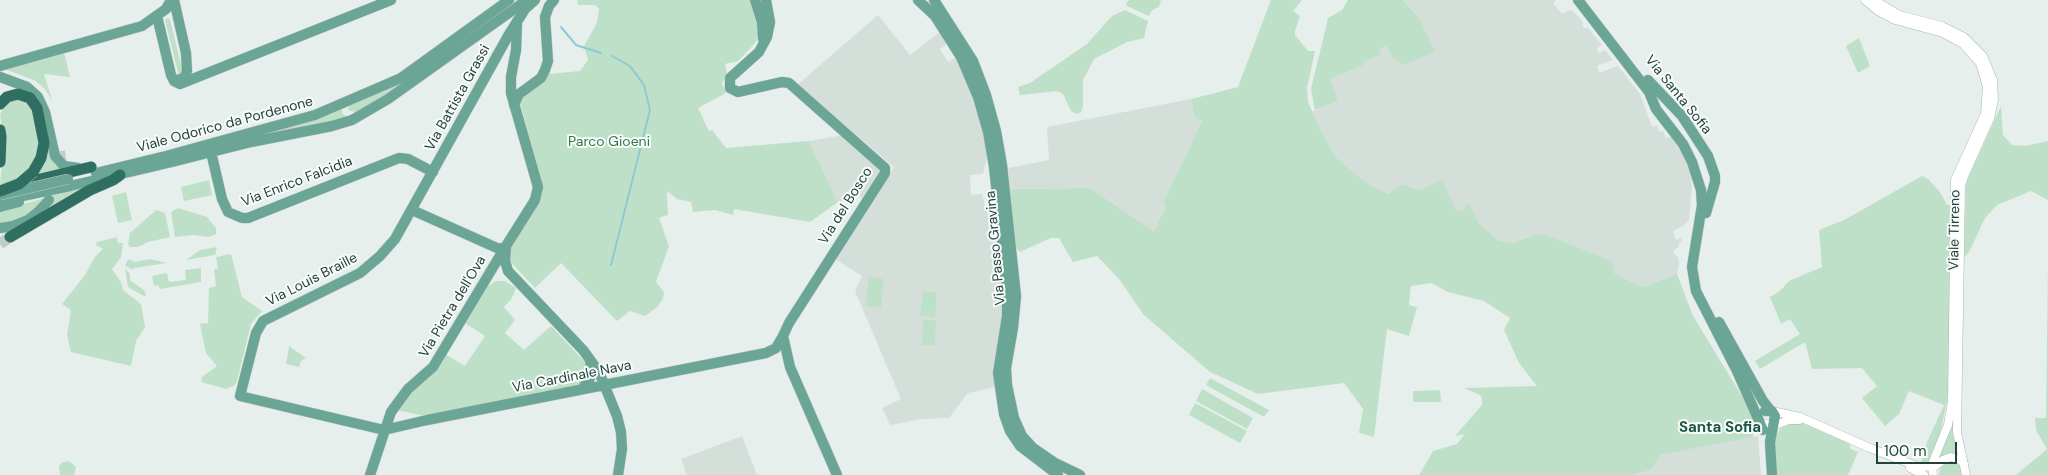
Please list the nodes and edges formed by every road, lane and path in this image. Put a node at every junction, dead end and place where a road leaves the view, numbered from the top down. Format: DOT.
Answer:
graph roads {
  1 [pos="173,0"];
  2 [pos="391,0"];
  3 [pos="509,0"];
  4 [pos="527,0"];
  5 [pos="535,0"];
  6 [pos="554,0"];
  7 [pos="755,0"];
  8 [pos="766,0"];
  9 [pos="772,0"];
  10 [pos="918,0"];
  11 [pos="934,0"];
  12 [pos="1578,0"];
  13 [pos="1586,0"];
  14 [pos="1865,0"];
  15 [pos="1874,0"];
  16 [pos="508,12"];
  17 [pos="759,12"];
  18 [pos="769,15"];
  19 [pos="157,16"];
  20 [pos="178,21"];
  21 [pos="517,23"];
  22 [pos="508,36"];
  23 [pos="758,52"];
  24 [pos="186,53"];
  25 [pos="0,66"];
  26 [pos="214,69"];
  27 [pos="0,71"];
  28 [pos="0,77"];
  29 [pos="511,77"];
  30 [pos="174,80"];
  31 [pos="532,84"];
  32 [pos="1655,95"];
  33 [pos="388,100"];
  34 [pos="349,101"];
  35 [pos="0,104"];
  36 [pos="514,105"];
  37 [pos="0,130"];
  38 [pos="243,135"];
  39 [pos="60,151"];
  40 [pos="211,152"];
  41 [pos="0,162"];
  42 [pos="91,167"];
  43 [pos="433,172"];
  44 [pos="120,174"];
  45 [pos="69,183"];
  46 [pos="0,187"];
  47 [pos="1701,190"];
  48 [pos="0,191"];
  49 [pos="1711,192"];
  50 [pos="0,196"];
  51 [pos="49,200"];
  52 [pos="0,207"];
  53 [pos="412,210"];
  54 [pos="0,228"];
  55 [pos="10,237"];
  56 [pos="502,249"];
  57 [pos="511,276"];
  58 [pos="485,282"];
  59 [pos="783,336"];
  60 [pos="766,353"];
  61 [pos="590,359"];
  62 [pos="790,367"];
  63 [pos="624,381"];
  64 [pos="604,385"];
  65 [pos="584,389"];
  66 [pos="611,402"];
  67 [pos="1769,420"];
  68 [pos="1809,422"];
  69 [pos="384,430"];
  70 [pos="1870,448"];
  71 [pos="1935,470"];
  72 [pos="1966,471"];
  73 [pos="370,475"];
  74 [pos="618,475"];
  75 [pos="837,475"];
  76 [pos="1058,475"];
  77 [pos="1080,475"];
  78 [pos="1767,475"];
  79 [pos="1772,475"];
  80 [pos="1924,475"];
  1 -- 19 [label="main road"];
  1 -- 20 [label="main road"];
  2 -- 26 [label="main road"];
  3 -- 34 [label="main road, Viale Odorico da Pordenone"];
  4 -- 16 [label="main road, Viale Odorico da Pordenone"];
  5 -- 21 [label="main road"];
  6 -- 31 [label="main road"];
  7 -- 17 [label="main road"];
  8 -- 18 [label="main road, Via del Bosco"];
  9 -- 18 [label="main road"];
  10 -- 76 [label="main road, Via Passo Gravina"];
  11 -- 77 [label="main road, Via Passo Gravina"];
  12 -- 32 [label="main road, Via Santa Sofia"];
  13 -- 32 [label="main road, Via Santa Sofia"];
  14 -- 71 [label="street, Viale Tirreno"];
  15 -- 72 [label="street, Viale Tirreno"];
  16 -- 22 [label="main road"];
  16 -- 33 [label="main road, Viale Odorico da Pordenone"];
  17 -- 18 [label="main road"];
  17 -- 23 [label="main road"];
  18 -- 23 [label="main road, Via del Bosco"];
  19 -- 20 [label="main road"];
  19 -- 25 [label="main road"];
  19 -- 30 [label="main road"];
  20 -- 24 [label="main road"];
  21 -- 22 [label="main road, Via Battista Grassi"];
  21 -- 29 [label="main road, Via Pietra dell'Ova"];
  22 -- 43 [label="main road, Via Battista Grassi"];
  23 -- 59 [label="main road, Via del Bosco"];
  24 -- 26 [label="main road"];
  24 -- 30 [label="main road"];
  26 -- 30 [label="main road"];
  27 -- 39 [label="main road"];
  28 -- 42 [label="main road"];
  29 -- 31 [label="main road"];
  29 -- 36 [label="main road, Via Pietra dell'Ova"];
  31 -- 36 [label="main road"];
  32 -- 47 [label="main road, Via Santa Sofia"];
  32 -- 49 [label="main road, Via Santa Sofia"];
  33 -- 34 [label="main road"];
  33 -- 40 [label="main road, Viale Odorico da Pordenone"];
  34 -- 38 [label="main road, Viale Odorico da Pordenone"];
  35 -- 48 [label="highway, bridge"];
  36 -- 56 [label="main road, Via Pietra dell'Ova"];
  37 -- 41 [label="highway"];
  38 -- 42 [label="main road"];
  38 -- 45 [label="main road, Viale Odorico da Pordenone"];
  40 -- 43 [label="main road, Via Enrico Falcidia"];
  40 -- 44 [label="main road, Viale Odorico da Pordenone"];
  42 -- 46 [label="highway"];
  43 -- 53 [label="main road, Via Louis Braille"];
  44 -- 45 [label="main road, Viale Odorico da Pordenone"];
  44 -- 55 [label="highway"];
  45 -- 50 [label="main road, bridge"];
  45 -- 52 [label="main road"];
  47 -- 49 [label="main road"];
  47 -- 67 [label="main road, Via Santa Sofia"];
  49 -- 67 [label="main road, Via Santa Sofia"];
  51 -- 54 [label="main road"];
  53 -- 56 [label="main road"];
  53 -- 69 [label="main road, Via Louis Braille"];
  56 -- 57 [label="main road"];
  56 -- 58 [label="main road, Via Pietra dell'Ova"];
  57 -- 58 [label="main road"];
  57 -- 61 [label="main road"];
  58 -- 69 [label="main road, Via Pietra dell'Ova"];
  59 -- 60 [label="main road"];
  59 -- 62 [label="main road"];
  60 -- 62 [label="main road"];
  60 -- 63 [label="main road, Via Cardinale Nava"];
  61 -- 64 [label="main road"];
  61 -- 65 [label="main road"];
  62 -- 75 [label="main road"];
  63 -- 64 [label="main road, Via Cardinale Nava"];
  63 -- 66 [label="main road"];
  64 -- 65 [label="main road, Via Cardinale Nava"];
  64 -- 66 [label="main road"];
  65 -- 66 [label="main road"];
  65 -- 69 [label="main road, Via Cardinale Nava"];
  66 -- 74 [label="main road"];
  67 -- 68 [label="street"];
  67 -- 68 [label="street"];
  67 -- 78 [label="main road, Via Santa Sofia"];
  67 -- 79 [label="main road"];
  68 -- 70 [label="street"];
  69 -- 73 [label="main road, Via Pietra dell'Ova"];
  70 -- 71 [label="street"];
  70 -- 80 [label="street"];
  71 -- 72 [label="street"];
}
